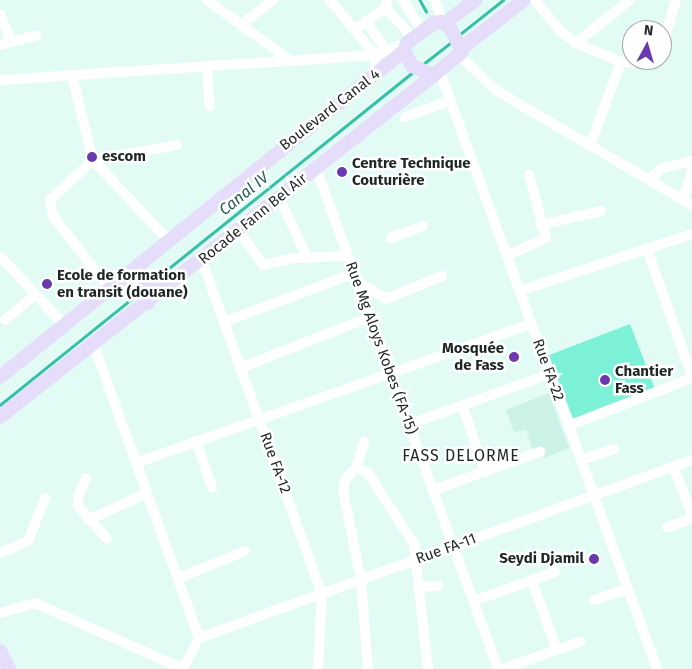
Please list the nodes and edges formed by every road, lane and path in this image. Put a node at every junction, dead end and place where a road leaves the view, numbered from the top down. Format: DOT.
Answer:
graph roads {
  1 [pos="207,0"];
  2 [pos="273,0"];
  3 [pos="330,0"];
  4 [pos="403,0"];
  5 [pos="435,0"];
  6 [pos="475,0"];
  7 [pos="524,0"];
  8 [pos="535,0"];
  9 [pos="630,0"];
  10 [pos="676,0"];
  11 [pos="387,4"];
  12 [pos="0,14"];
  13 [pos="670,20"];
  14 [pos="366,22"];
  15 [pos="443,23"];
  16 [pos="241,25"];
  17 [pos="354,30"];
  18 [pos="37,35"];
  19 [pos="11,41"];
  20 [pos="576,42"];
  21 [pos="0,44"];
  22 [pos="404,46"];
  23 [pos="461,52"];
  24 [pos="375,55"];
  25 [pos="290,61"];
  26 [pos="621,62"];
  27 [pos="207,67"];
  28 [pos="376,74"];
  29 [pos="437,74"];
  30 [pos="72,76"];
  31 [pos="0,80"];
  32 [pos="450,101"];
  33 [pos="210,106"];
  34 [pos="405,116"];
  35 [pos="177,145"];
  36 [pos="590,145"];
  37 [pos="93,160"];
  38 [pos="692,161"];
  39 [pos="316,168"];
  40 [pos="692,170"];
  41 [pos="529,174"];
  42 [pos="649,180"];
  43 [pos="279,197"];
  44 [pos="689,205"];
  45 [pos="601,211"];
  46 [pos="540,225"];
  47 [pos="423,226"];
  48 [pos="238,230"];
  49 [pos="692,234"];
  50 [pos="391,238"];
  51 [pos="168,240"];
  52 [pos="647,249"];
  53 [pos="0,256"];
  54 [pos="348,256"];
  55 [pos="507,256"];
  56 [pos="308,259"];
  57 [pos="202,261"];
  58 [pos="128,272"];
  59 [pos="442,276"];
  60 [pos="356,277"];
  61 [pos="108,287"];
  62 [pos="519,291"];
  63 [pos="36,294"];
  64 [pos="148,303"];
  65 [pos="370,317"];
  66 [pos="5,320"];
  67 [pos="224,322"];
  68 [pos="64,324"];
  69 [pos="531,324"];
  70 [pos="94,346"];
  71 [pos="31,351"];
  72 [pos="0,368"];
  73 [pos="240,368"];
  74 [pos="57,372"];
  75 [pos="390,374"];
  76 [pos="550,374"];
  77 [pos="0,377"];
  78 [pos="692,377"];
  79 [pos="463,406"];
  80 [pos="0,417"];
  81 [pos="259,419"];
  82 [pos="408,425"];
  83 [pos="568,426"];
  84 [pos="0,427"];
  85 [pos="364,440"];
  86 [pos="196,441"];
  87 [pos="614,450"];
  88 [pos="540,452"];
  89 [pos="581,460"];
  90 [pos="692,460"];
  91 [pos="136,463"];
  92 [pos="674,466"];
  93 [pos="356,468"];
  94 [pos="485,472"];
  95 [pos="86,478"];
  96 [pos="212,487"];
  97 [pos="433,490"];
  98 [pos="147,493"];
  99 [pos="594,496"];
  100 [pos="45,498"];
  101 [pos="692,518"];
  102 [pos="88,520"];
  103 [pos="667,527"];
  104 [pos="106,539"];
  105 [pos="452,547"];
  106 [pos="246,552"];
  107 [pos="0,553"];
  108 [pos="416,560"];
  109 [pos="555,572"];
  110 [pos="178,578"];
  111 [pos="361,580"];
  112 [pos="532,581"];
  113 [pos="438,586"];
  114 [pos="419,587"];
  115 [pos="628,589"];
  116 [pos="322,594"];
  117 [pos="474,600"];
  118 [pos="594,600"];
  119 [pos="0,613"];
  120 [pos="200,638"];
  121 [pos="580,642"];
  122 [pos="557,650"];
  123 [pos="0,651"];
  124 [pos="318,666"];
  125 [pos="654,668"];
  126 [pos="8,669"];
  127 [pos="183,669"];
  128 [pos="329,669"];
  129 [pos="368,669"];
  130 [pos="428,669"];
  131 [pos="498,669"];
  132 [pos="502,669"];
  1 -- 16 [label="street"];
  2 -- 16 [label="street"];
  3 -- 17 [label="street"];
  4 -- 22 [label="street"];
  5 -- 15 [label="street"];
  6 -- 15 [label="main road"];
  7 -- 23 [label="main road"];
  8 -- 20 [label="street"];
  9 -- 20 [label="street"];
  10 -- 13 [label="street"];
  11 -- 14 [label="street"];
  11 -- 22 [label="street"];
  12 -- 19 [label="street"];
  14 -- 17 [label="street"];
  14 -- 22 [label="street"];
  15 -- 22 [label="main road, Boulevard Canal 4"];
  15 -- 23 [label="main road"];
  16 -- 25 [label="street"];
  17 -- 24 [label="street"];
  18 -- 19 [label="street"];
  19 -- 21 [label="street"];
  20 -- 26 [label="street"];
  22 -- 24 [label="street"];
  22 -- 28 [label="main road, Boulevard Canal 4"];
  22 -- 29 [label="main road"];
  23 -- 29 [label="main road, Rocade Fann Bel Air"];
  23 -- 36 [label="street"];
  24 -- 25 [label="street"];
  24 -- 28 [label="street"];
  25 -- 27 [label="street"];
  26 -- 36 [label="street"];
  27 -- 30 [label="street"];
  27 -- 33 [label="street"];
  28 -- 51 [label="main road, Boulevard Canal 4"];
  29 -- 32 [label="street, Rue FA-22"];
  29 -- 39 [label="main road, Rocade Fann Bel Air"];
  30 -- 31 [label="street"];
  30 -- 37 [label="street"];
  32 -- 34 [label="street"];
  32 -- 55 [label="street, Rue FA-22"];
  35 -- 37 [label="street"];
  36 -- 42 [label="street"];
  37 -- 51 [label="street"];
  37 -- 61 [label="street"];
  38 -- 42 [label="street"];
  39 -- 43 [label="main road, Rocade Fann Bel Air"];
  39 -- 54 [label="street, Rue Mg Aloys Kobes (FA-15)"];
  40 -- 44 [label="street"];
  41 -- 46 [label="street"];
  42 -- 44 [label="street"];
  43 -- 48 [label="main road, Rocade Fann Bel Air"];
  43 -- 56 [label="street"];
  45 -- 46 [label="street"];
  46 -- 55 [label="street"];
  47 -- 50 [label="street"];
  48 -- 56 [label="street"];
  48 -- 57 [label="main road, Rocade Fann Bel Air"];
  49 -- 52 [label="street"];
  51 -- 58 [label="main road, Boulevard Canal 4"];
  52 -- 62 [label="street"];
  52 -- 78 [label="street"];
  53 -- 63 [label="street"];
  54 -- 56 [label="street"];
  54 -- 60 [label="street, Rue Mg Aloys Kobes (FA-15)"];
  55 -- 62 [label="street, Rue FA-22"];
  57 -- 64 [label="main road, Rocade Fann Bel Air"];
  57 -- 67 [label="street, Rue FA-12"];
  58 -- 61 [label="main road, Boulevard Canal 4"];
  58 -- 64 [label="main road"];
  59 -- 60 [label="street"];
  60 -- 65 [label="street, Rue Mg Aloys Kobes (FA-15)"];
  60 -- 67 [label="street"];
  61 -- 68 [label="main road, Boulevard Canal 4"];
  62 -- 69 [label="street, Rue FA-22"];
  63 -- 66 [label="street"];
  63 -- 68 [label="street"];
  64 -- 70 [label="main road, Rocade Fann Bel Air"];
  65 -- 73 [label="street"];
  65 -- 75 [label="street, Rue Mg Aloys Kobes (FA-15)"];
  67 -- 73 [label="street, Rue FA-12"];
  68 -- 71 [label="main road, Boulevard Canal 4"];
  69 -- 75 [label="street"];
  69 -- 76 [label="street, Rue FA-22"];
  70 -- 74 [label="main road, Rocade Fann Bel Air"];
  70 -- 91 [label="street"];
  71 -- 72 [label="main road"];
  71 -- 77 [label="main road, Boulevard Canal 4"];
  73 -- 81 [label="street, Rue FA-12"];
  74 -- 80 [label="main road, Rocade Fann Bel Air"];
  74 -- 84 [label="main road"];
  75 -- 81 [label="street"];
  75 -- 82 [label="street, Rue Mg Aloys Kobes (FA-15)"];
  76 -- 79 [label="street"];
  76 -- 83 [label="street, Rue FA-22"];
  78 -- 83 [label="street"];
  79 -- 82 [label="street"];
  79 -- 94 [label="street"];
  81 -- 86 [label="street"];
  81 -- 116 [label="street, Rue FA-12"];
  82 -- 97 [label="street, Rue Mg Aloys Kobes (FA-15)"];
  83 -- 89 [label="street, Rue FA-22"];
  85 -- 93 [label="street"];
  86 -- 91 [label="street"];
  86 -- 96 [label="street"];
  87 -- 89 [label="street"];
  88 -- 94 [label="street"];
  89 -- 99 [label="street, Rue FA-22"];
  90 -- 92 [label="street, Rue FA-11"];
  91 -- 98 [label="street"];
  92 -- 99 [label="street, Rue FA-11"];
  92 -- 101 [label="street"];
  93 -- 108 [label="street"];
  93 -- 111 [label="street"];
  94 -- 97 [label="street"];
  95 -- 102 [label="street"];
  97 -- 105 [label="street, Rue Mg Aloys Kobes (FA-15)"];
  98 -- 102 [label="street"];
  98 -- 110 [label="street"];
  99 -- 105 [label="street, Rue FA-11"];
  99 -- 115 [label="street, Rue FA-22"];
  100 -- 107 [label="street"];
  101 -- 103 [label="street"];
  102 -- 104 [label="street"];
  105 -- 108 [label="street, Rue FA-11"];
  105 -- 117 [label="street, Rue Mg Aloys Kobes (FA-15)"];
  106 -- 110 [label="street"];
  108 -- 111 [label="street, Rue FA-11"];
  108 -- 114 [label="street"];
  109 -- 112 [label="street"];
  110 -- 120 [label="street"];
  111 -- 116 [label="street, Rue FA-11"];
  111 -- 129 [label="street"];
  112 -- 117 [label="street"];
  112 -- 122 [label="street"];
  113 -- 114 [label="street"];
  114 -- 130 [label="street"];
  115 -- 118 [label="street"];
  115 -- 125 [label="street, Rue FA-22"];
  116 -- 120 [label="street, Rue FA-11"];
  116 -- 124 [label="street, Rue FA-12"];
  117 -- 131 [label="street, Rue Mg Aloys Kobes (FA-15)"];
  119 -- 127 [label="street"];
  120 -- 127 [label="street"];
  121 -- 122 [label="street"];
  122 -- 132 [label="street"];
  123 -- 126 [label="main road"];
  124 -- 128 [label="street"];
}
